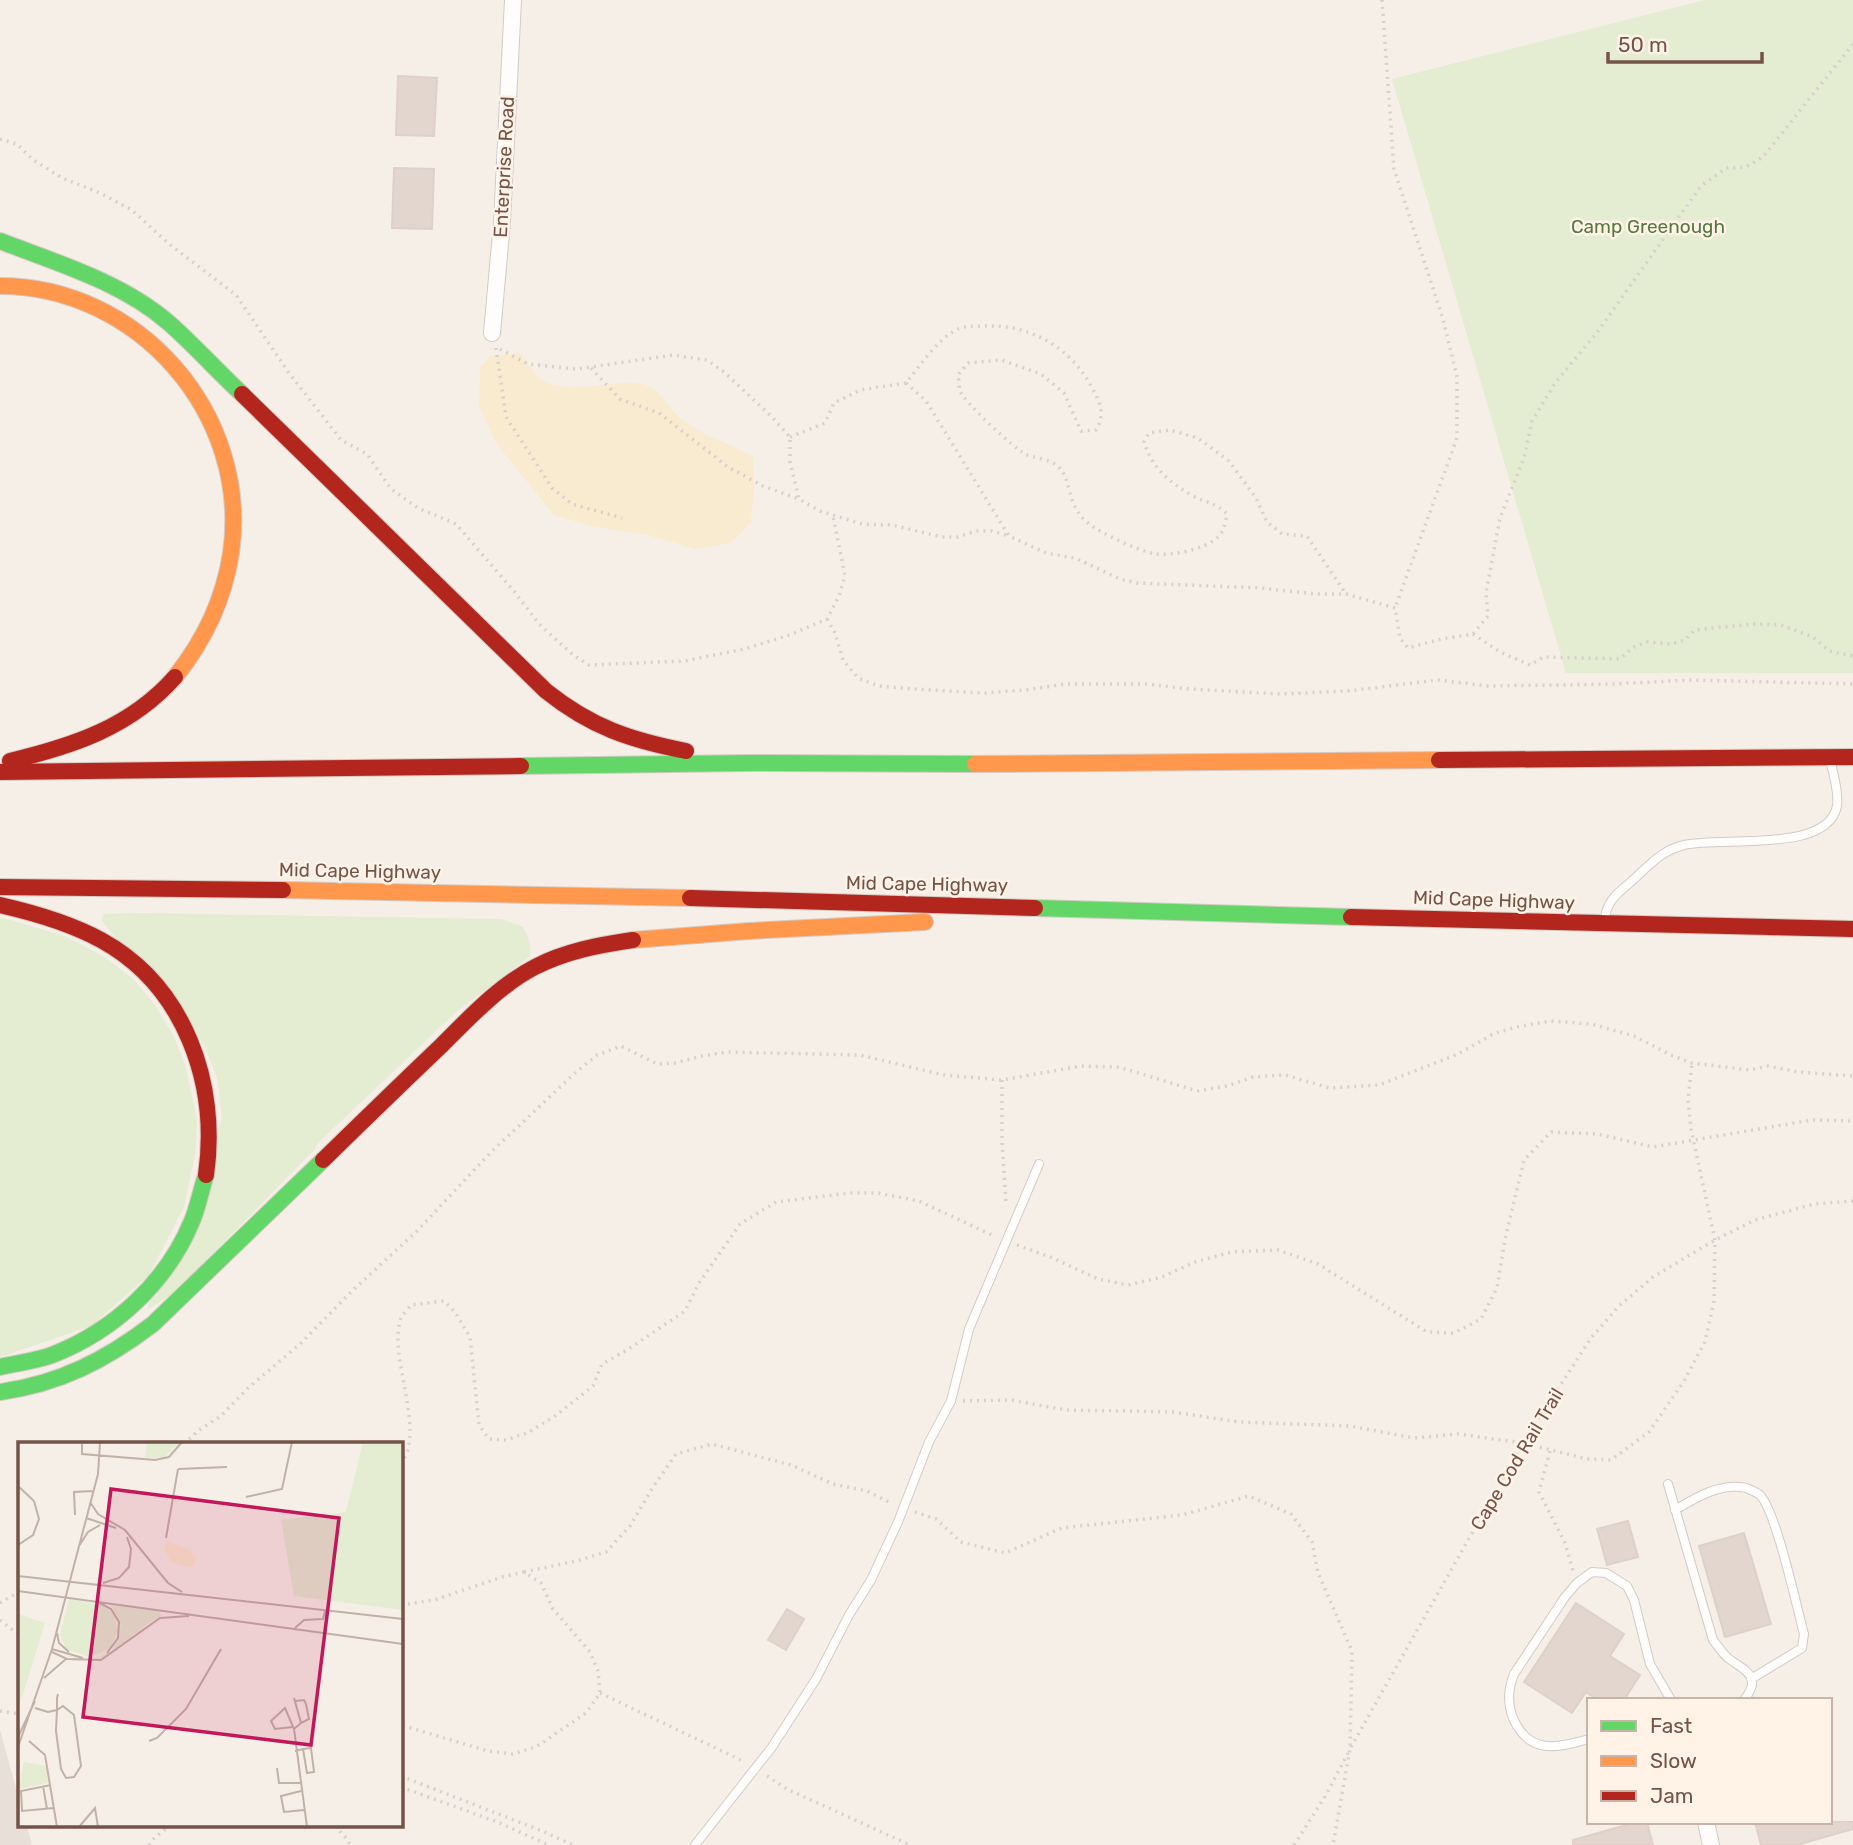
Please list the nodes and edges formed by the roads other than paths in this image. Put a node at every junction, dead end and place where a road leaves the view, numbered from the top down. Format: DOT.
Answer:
graph roads {
  1 [pos="513,0"];
  2 [pos="0,241"];
  3 [pos="0,253"];
  4 [pos="61,264"];
  5 [pos="0,286"];
  6 [pos="494,340"];
  7 [pos="1829,757"];
  8 [pos="1853,757"];
  9 [pos="749,763"];
  10 [pos="0,764"];
  11 [pos="0,772"];
  12 [pos="0,887"];
  13 [pos="0,905"];
  14 [pos="1127,909"];
  15 [pos="1604,925"];
  16 [pos="1853,929"];
  17 [pos="1039,1164"];
  18 [pos="0,1367"];
  19 [pos="0,1392"];
  20 [pos="1668,1484"];
  21 [pos="1675,1510"];
  22 [pos="1751,1679"];
  23 [pos="1670,1698"];
  24 [pos="1746,1698"];
  25 [pos="1587,1740"];
  26 [pos="1706,1824"];
  27 [pos="695,1845"];
  28 [pos="1711,1845"];
  1 -- 6 [label="street, Enterprise Road"];
  2 -- 4 [label="highway"];
  3 -- 4 [label="highway"];
  4 -- 9 [label="highway"];
  5 -- 10 [label="highway"];
  7 -- 8 [label="highway"];
  7 -- 9 [label="highway"];
  7 -- 15 [label="lane"];
  9 -- 11 [label="highway"];
  12 -- 14 [label="highway, Mid Cape Highway"];
  13 -- 18 [label="highway"];
  14 -- 15 [label="highway, Mid Cape Highway"];
  14 -- 19 [label="highway"];
  15 -- 16 [label="highway, Mid Cape Highway"];
  17 -- 27 [label="lane"];
  20 -- 21 [label="lane"];
  21 -- 22 [label="lane"];
  21 -- 22 [label="lane"];
  22 -- 24 [label="lane"];
  23 -- 25 [label="lane"];
  26 -- 28 [label="street"];
}
